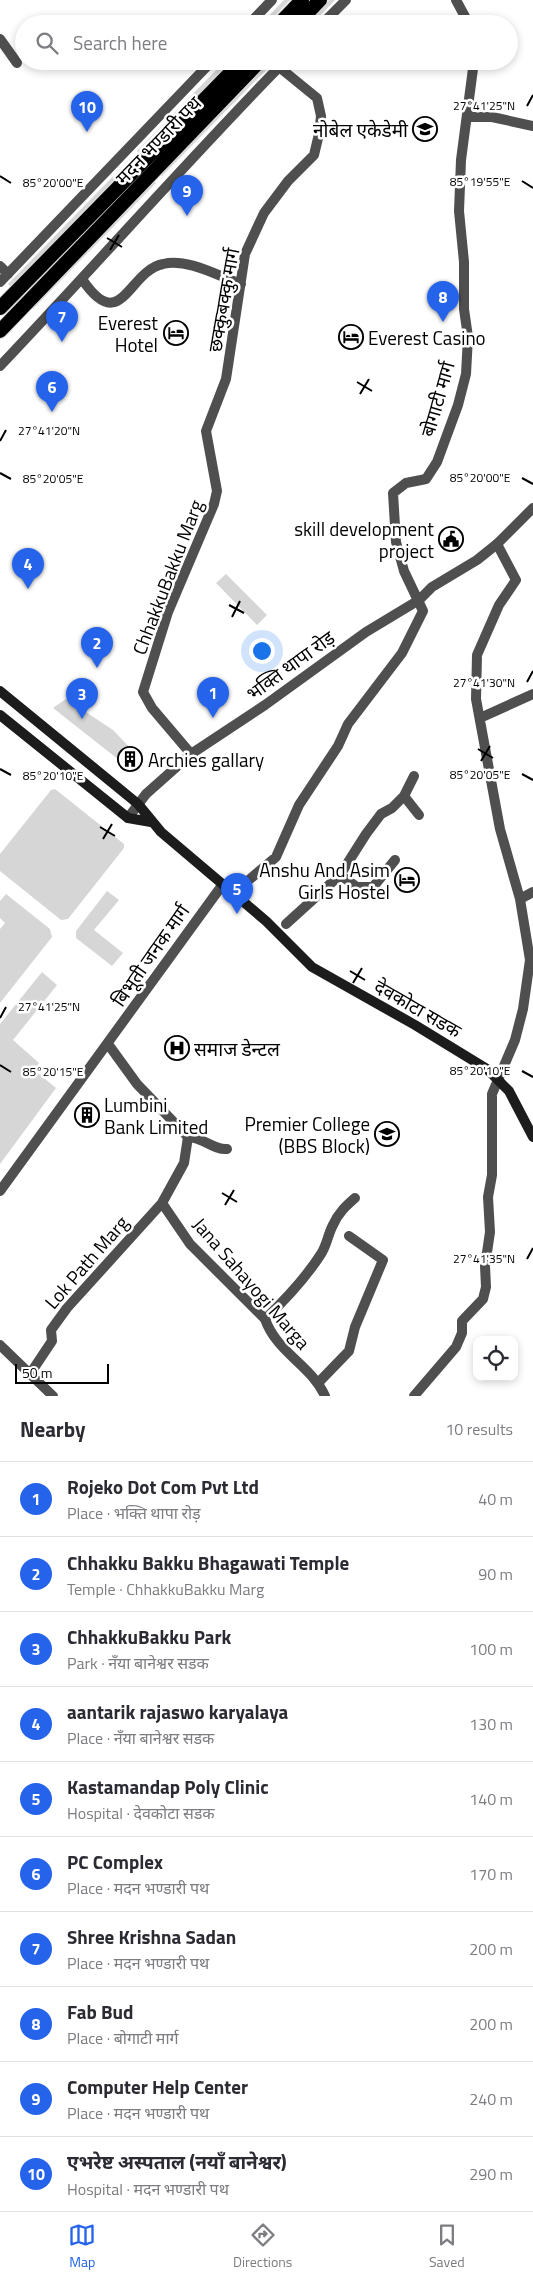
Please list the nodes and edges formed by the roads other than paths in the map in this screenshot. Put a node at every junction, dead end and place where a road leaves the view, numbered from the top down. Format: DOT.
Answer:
graph roads {
  1 [pos="272,0"];
  2 [pos="302,0"];
  3 [pos="320,0"];
  4 [pos="346,0"];
  5 [pos="456,0"];
  6 [pos="258,15"];
  7 [pos="288,15"];
  8 [pos="306,15"];
  9 [pos="331,15"];
  10 [pos="464,15"];
  11 [pos="0,39"];
  12 [pos="15,62"];
  13 [pos="203,70"];
  14 [pos="233,70"];
  15 [pos="251,70"];
  16 [pos="276,70"];
  17 [pos="288,70"];
  18 [pos="473,70"];
  19 [pos="467,117"];
  20 [pos="533,126"];
  21 [pos="0,266"];
  22 [pos="8,274"];
  23 [pos="82,279"];
  24 [pos="0,282"];
  25 [pos="241,284"];
  26 [pos="0,308"];
  27 [pos="0,331"];
  28 [pos="0,366"];
  29 [pos="207,425"];
  30 [pos="533,508"];
  31 [pos="497,544"];
  32 [pos="419,600"];
  33 [pos="0,692"];
  34 [pos="533,694"];
  35 [pos="0,715"];
  36 [pos="480,718"];
  37 [pos="191,754"];
  38 [pos="414,776"];
  39 [pos="404,796"];
  40 [pos="138,804"];
  41 [pos="420,815"];
  42 [pos="128,818"];
  43 [pos="151,822"];
  44 [pos="395,860"];
  45 [pos="340,875"];
  46 [pos="250,879"];
  47 [pos="223,884"];
  48 [pos="533,892"];
  49 [pos="520,899"];
  50 [pos="286,924"];
  51 [pos="108,1044"];
  52 [pos="499,1080"];
  53 [pos="188,1137"];
  54 [pos="533,1137"];
  55 [pos="227,1149"];
  56 [pos="0,1191"];
  57 [pos="355,1198"];
  58 [pos="162,1203"];
  59 [pos="349,1236"];
  60 [pos="265,1319"];
  61 [pos="0,1345"];
  62 [pos="30,1374"];
  63 [pos="319,1382"];
  64 [pos="416,1395"];
  65 [pos="53,1396"];
  66 [pos="325,1396"];
  1 -- 6 [label="street"];
  2 -- 7 [label="highway"];
  3 -- 8 [label="highway"];
  4 -- 9 [label="street"];
  5 -- 10 [label="street"];
  11 -- 12 [label="street"];
  13 -- 22 [label="street"];
  14 -- 26 [label="highway, मदन भण्डारी पथ"];
  15 -- 27 [label="highway, मदन भण्डारी पथ"];
  16 -- 23 [label="street"];
  17 -- 25 [label="street, छक्कुबक्कु मार्ग"];
  18 -- 19 [label="street"];
  19 -- 20 [label="street"];
  19 -- 32 [label="street, बोगाटी मार्ग"];
  21 -- 22 [label="street"];
  22 -- 24 [label="street"];
  23 -- 25 [label="street"];
  23 -- 28 [label="street"];
  25 -- 29 [label="street, छक्कुबक्कु मार्ग"];
  29 -- 37 [label="street, ChhakkuBakku Marg"];
  30 -- 31 [label="street, भक्ति थापा रोड़"];
  31 -- 32 [label="street, भक्ति थापा रोड़"];
  31 -- 36 [label="street"];
  32 -- 37 [label="street, भक्ति थापा रोड़"];
  32 -- 46 [label="street"];
  33 -- 40 [label="main road, देवकोटा सडक"];
  34 -- 36 [label="street"];
  35 -- 42 [label="main road"];
  36 -- 49 [label="street"];
  37 -- 40 [label="street, भक्ति थापा रोड़"];
  38 -- 39 [label="street"];
  39 -- 41 [label="street"];
  39 -- 45 [label="street"];
  40 -- 42 [label="street, भक्ति थापा रोड़"];
  40 -- 43 [label="main road, देवकोटा सडक"];
  42 -- 43 [label="main road"];
  43 -- 47 [label="main road, देवकोटा सडक"];
  44 -- 45 [label="street"];
  45 -- 50 [label="street"];
  47 -- 51 [label="street, बिभूती जनक मार्ग"];
  47 -- 52 [label="main road, देवकोटा सडक"];
  48 -- 49 [label="street"];
  49 -- 52 [label="street"];
  51 -- 53 [label="street"];
  51 -- 56 [label="street, बिभूती जनक मार्ग"];
  52 -- 54 [label="main road, देवकोटा सडक"];
  52 -- 64 [label="street"];
  53 -- 55 [label="street"];
  53 -- 58 [label="street"];
  57 -- 60 [label="street"];
  58 -- 60 [label="street, Jana Sahayogi Marga"];
  58 -- 62 [label="street, Lok Path Marg"];
  59 -- 63 [label="street"];
  60 -- 63 [label="street, Jana Sahayogi Marga"];
  61 -- 62 [label="street"];
  62 -- 65 [label="street"];
  63 -- 66 [label="street, Jana Sahayogi Marga"];
}
